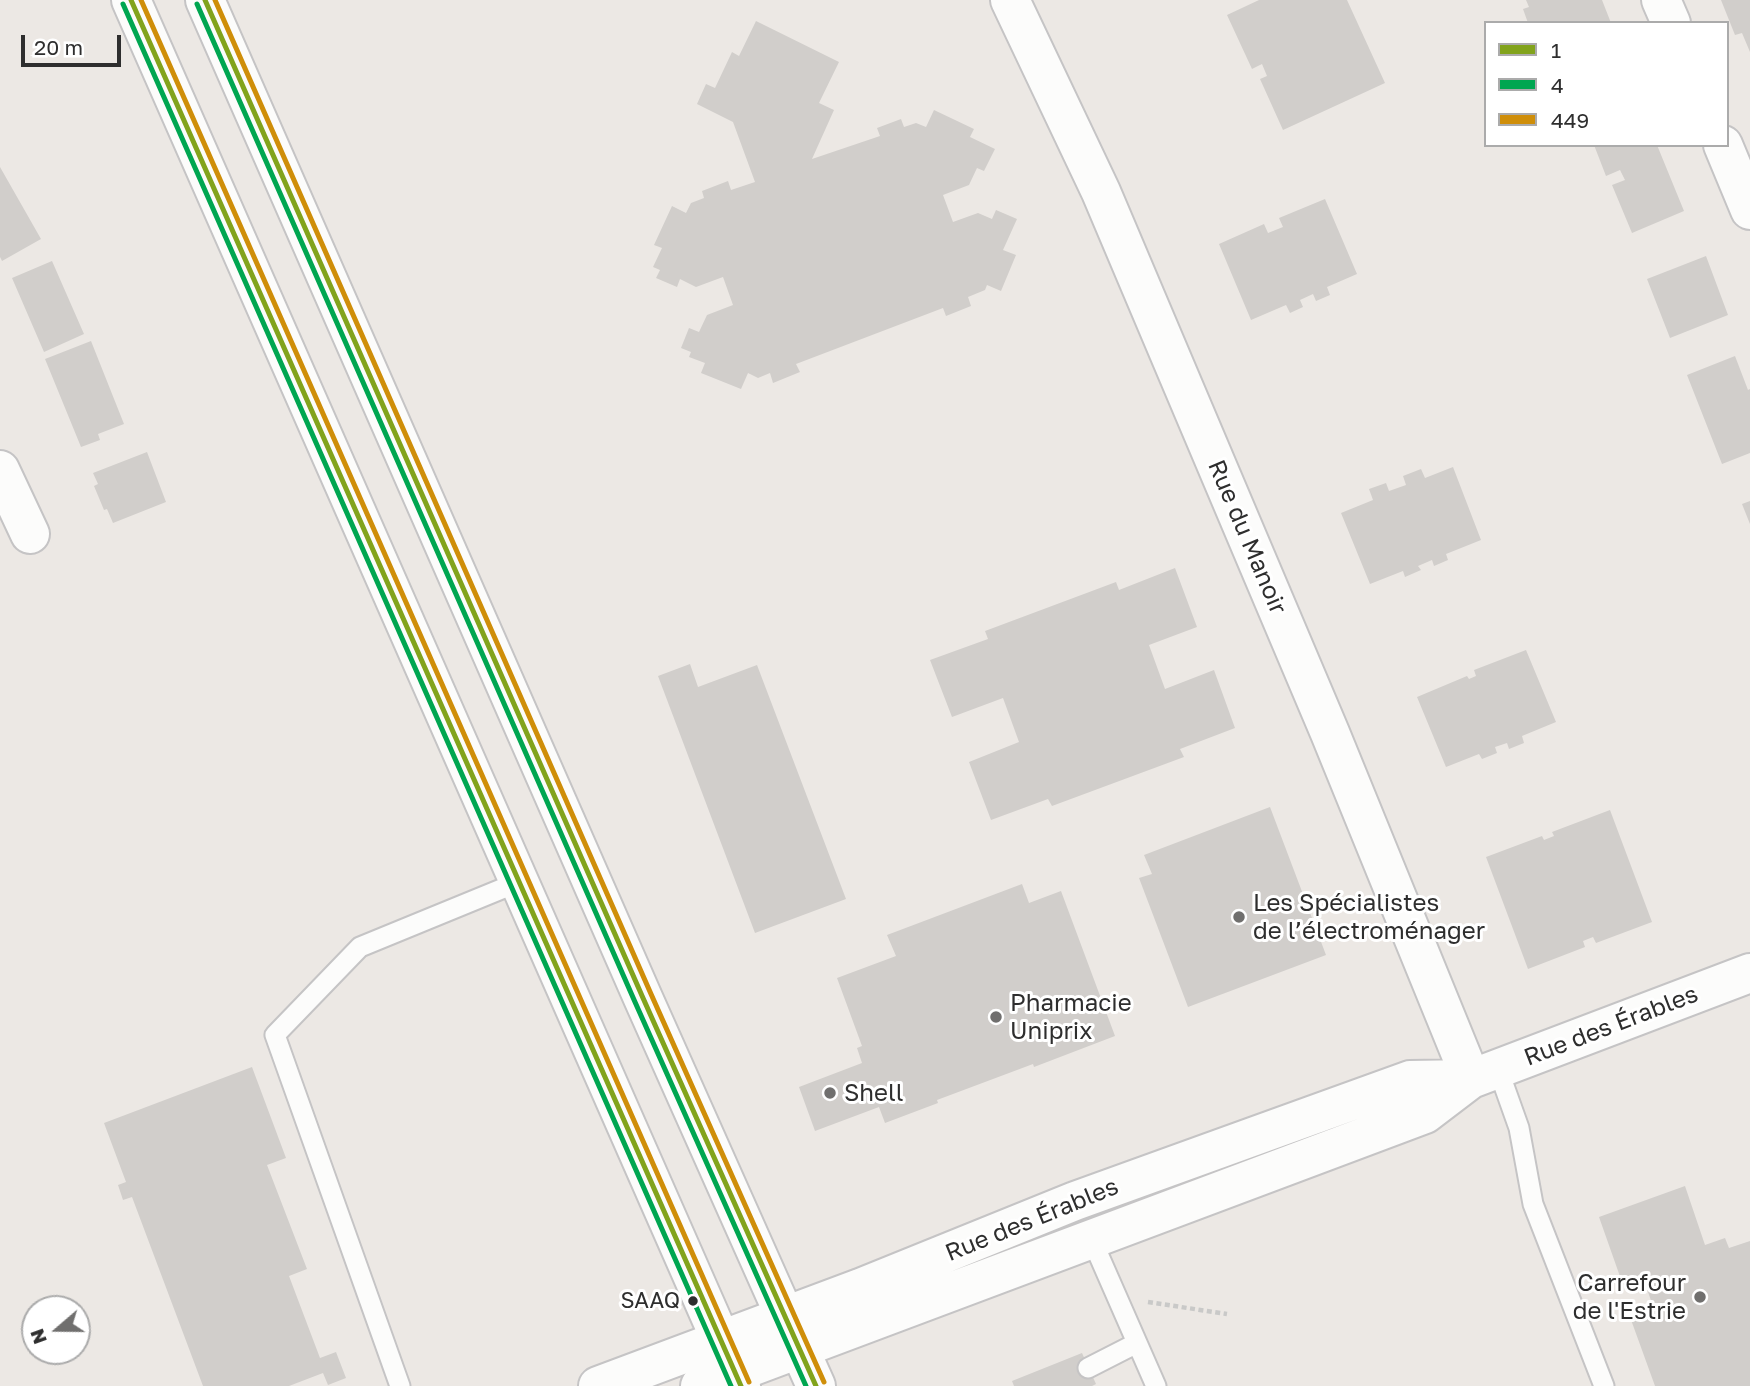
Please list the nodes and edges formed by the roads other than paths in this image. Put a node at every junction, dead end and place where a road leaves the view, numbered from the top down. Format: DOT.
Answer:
graph roads {
  1 [pos="106,0"];
  2 [pos="131,0"];
  3 [pos="205,0"];
  4 [pos="1010,0"];
  5 [pos="1661,0"];
  6 [pos="1670,21"];
  7 [pos="1724,147"];
  8 [pos="200,156"];
  9 [pos="1750,210"];
  10 [pos="0,470"];
  11 [pos="30,534"];
  12 [pos="520,881"];
  13 [pos="1750,973"];
  14 [pos="1485,1074"];
  15 [pos="1092,1240"];
  16 [pos="792,1333"];
  17 [pos="1137,1343"];
  18 [pos="733,1366"];
  19 [pos="1088,1368"];
  20 [pos="400,1386"];
  21 [pos="598,1386"];
  22 [pos="700,1386"];
  23 [pos="816,1386"];
  24 [pos="1156,1386"];
  25 [pos="1604,1386"];
  1 -- 8 [label="street"];
  2 -- 8 [label="street"];
  3 -- 16 [label="street"];
  4 -- 14 [label="street, Rue du Manoir"];
  5 -- 6 [label="street"];
  7 -- 9 [label="street"];
  8 -- 12 [label="street"];
  10 -- 11 [label="street"];
  12 -- 18 [label="street"];
  12 -- 20 [label="lane"];
  13 -- 14 [label="street, Rue des Érables"];
  14 -- 15 [label="street, Rue des Érables"];
  14 -- 16 [label="street, Rue des Érables"];
  14 -- 25 [label="lane"];
  15 -- 16 [label="street, Rue des Érables"];
  15 -- 17 [label="lane"];
  16 -- 18 [label="street, Rue des Érables"];
  16 -- 23 [label="street"];
  17 -- 19 [label="lane"];
  17 -- 24 [label="lane"];
  18 -- 21 [label="street, Rue des Érables"];
  18 -- 22 [label="street, Rue des Érables"];
}
